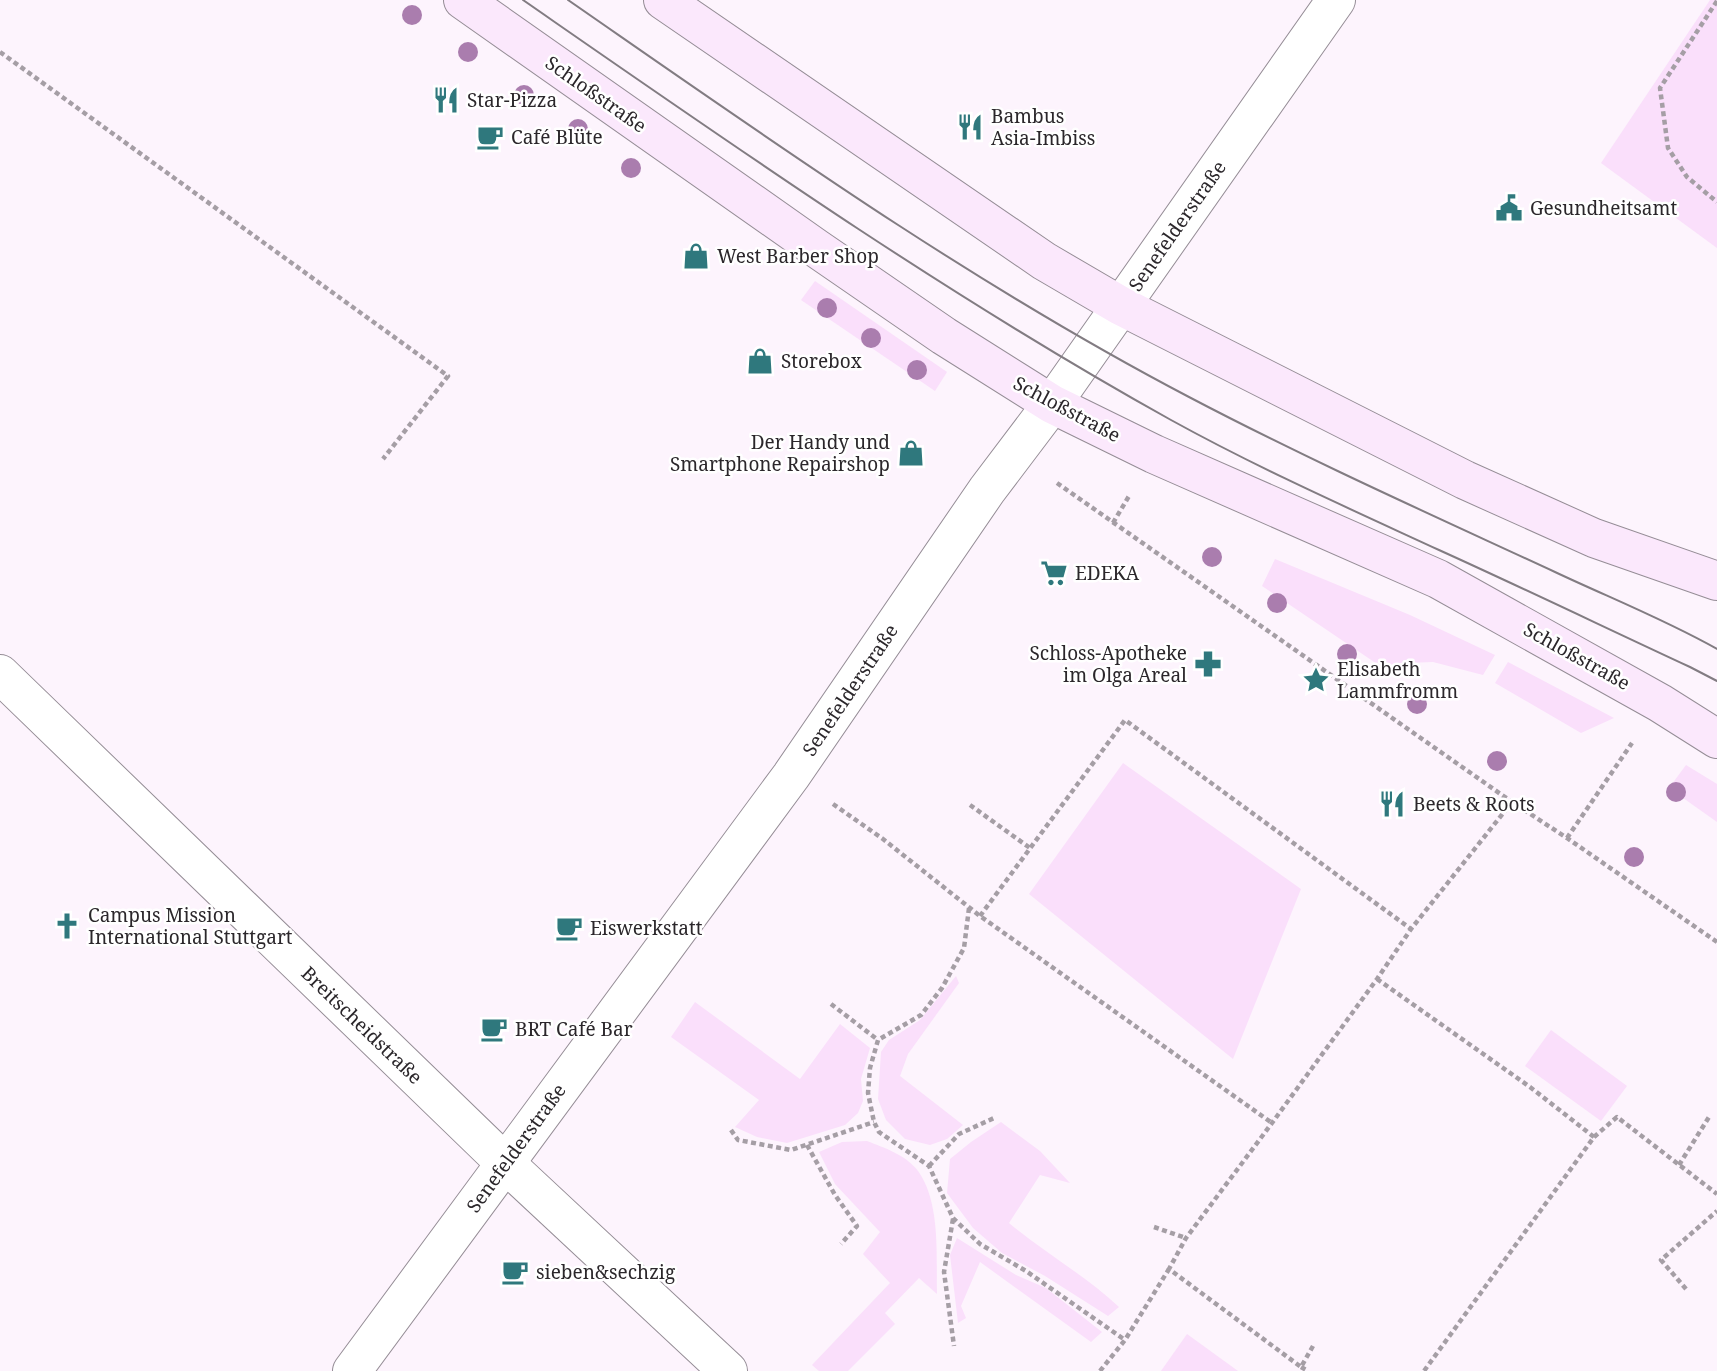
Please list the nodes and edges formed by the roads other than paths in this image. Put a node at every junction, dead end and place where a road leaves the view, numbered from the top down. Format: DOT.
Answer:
graph roads {
  1 [pos="463,0"];
  2 [pos="663,0"];
  3 [pos="1336,0"];
  4 [pos="1121,306"];
  5 [pos="1052,404"];
  6 [pos="1717,581"];
  7 [pos="0,674"];
  8 [pos="1717,739"];
  9 [pos="505,1163"];
  10 [pos="352,1371"];
  11 [pos="728,1371"];
  1 -- 5 [label="street, Schloßstraße"];
  2 -- 4 [label="street"];
  3 -- 4 [label="street, Senefelderstraße"];
  4 -- 5 [label="street, Senefelderstraße"];
  4 -- 6 [label="street"];
  5 -- 8 [label="street, Schloßstraße"];
  5 -- 9 [label="street, Senefelderstraße"];
  7 -- 9 [label="street, Breitscheidstraße"];
  9 -- 10 [label="street, Senefelderstraße"];
  9 -- 11 [label="street, Breitscheidstraße"];
}
